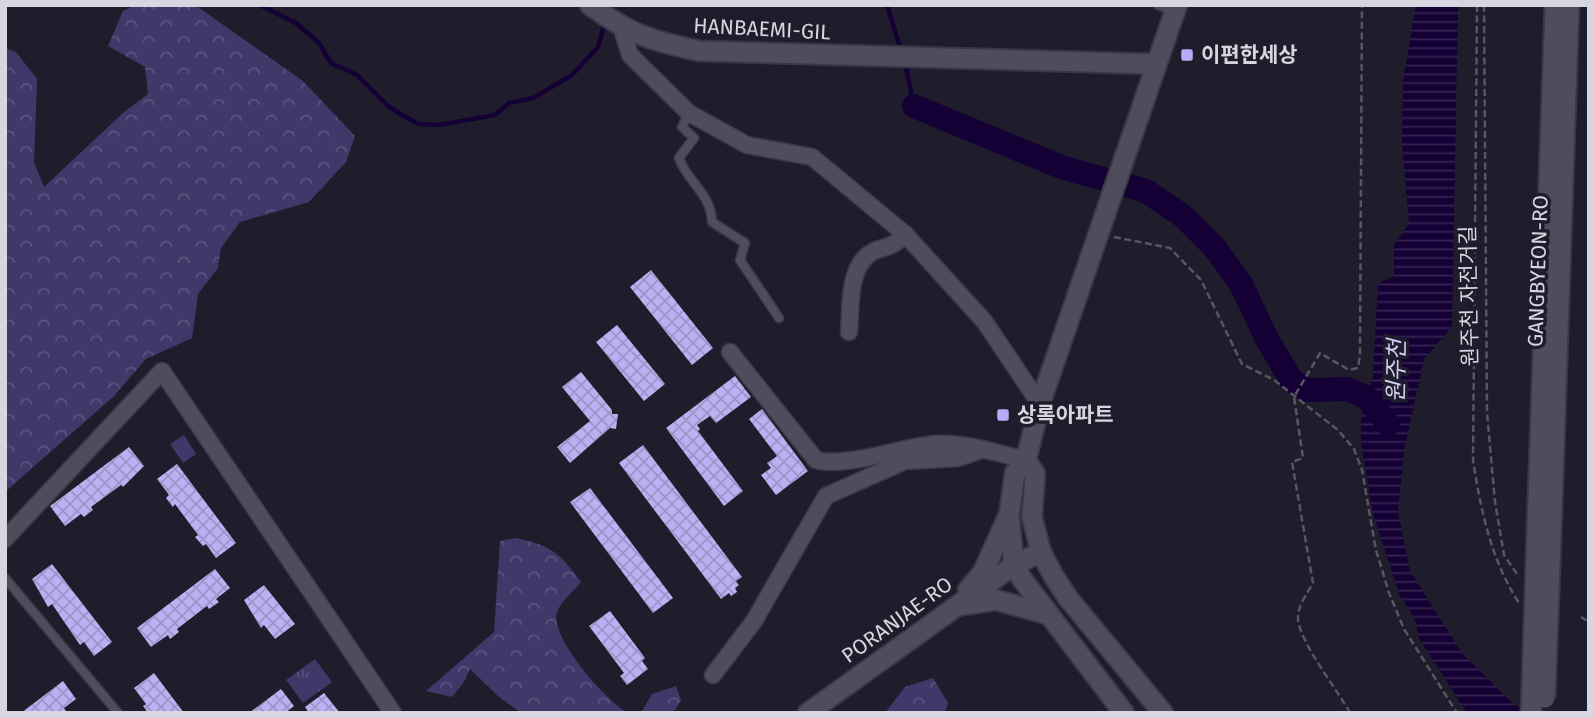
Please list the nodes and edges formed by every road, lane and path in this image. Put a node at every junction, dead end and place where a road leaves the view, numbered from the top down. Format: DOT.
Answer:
graph roads {
  1 [pos="590,5"];
  2 [pos="1362,5"];
  3 [pos="1477,5"];
  4 [pos="1484,5"];
  5 [pos="1555,5"];
  6 [pos="1569,5"];
  7 [pos="1170,7"];
  8 [pos="619,27"];
  9 [pos="1154,64"];
  10 [pos="689,113"];
  11 [pos="1099,228"];
  12 [pos="905,233"];
  13 [pos="779,318"];
  14 [pos="849,332"];
  15 [pos="730,352"];
  16 [pos="1295,395"];
  17 [pos="1040,404"];
  18 [pos="981,450"];
  19 [pos="1027,460"];
  20 [pos="1009,515"];
  21 [pos="1544,533"];
  22 [pos="5,539"];
  23 [pos="1041,552"];
  24 [pos="1014,565"];
  25 [pos="5,578"];
  26 [pos="1521,579"];
  27 [pos="1520,606"];
  28 [pos="953,607"];
  29 [pos="1047,614"];
  30 [pos="1581,617"];
  31 [pos="1589,622"];
  32 [pos="713,675"];
  33 [pos="118,713"];
  34 [pos="393,713"];
  35 [pos="808,713"];
  36 [pos="1124,713"];
  37 [pos="1163,713"];
  38 [pos="1349,713"];
  39 [pos="1457,713"];
  40 [pos="1531,713"];
  41 [pos="1544,713"];
  1 -- 8 [label="street, HANBAEMI-GIL"];
  2 -- 16 [label="path"];
  3 -- 27 [label="path"];
  4 -- 26 [label="path, 원주천 자전거길"];
  5 -- 21 [label="street, GANGBYEON-RO"];
  6 -- 21 [label="street, GANGBYEON-RO"];
  7 -- 9 [label="street"];
  8 -- 9 [label="street, HANBAEMI-GIL"];
  8 -- 10 [label="street"];
  9 -- 11 [label="street"];
  10 -- 12 [label="street"];
  10 -- 13 [label="lane"];
  11 -- 16 [label="path"];
  11 -- 17 [label="street"];
  12 -- 14 [label="street"];
  12 -- 17 [label="street"];
  15 -- 18 [label="street"];
  16 -- 38 [label="path"];
  16 -- 39 [label="path"];
  17 -- 19 [label="street"];
  18 -- 19 [label="street"];
  18 -- 32 [label="street"];
  19 -- 20 [label="street"];
  19 -- 23 [label="street"];
  20 -- 24 [label="street"];
  20 -- 28 [label="street"];
  21 -- 40 [label="street, bridge"];
  21 -- 41 [label="street, bridge"];
  22 -- 34 [label="street"];
  23 -- 24 [label="street, PORANJAE-RO"];
  23 -- 37 [label="street"];
  24 -- 28 [label="street, PORANJAE-RO"];
  24 -- 29 [label="street"];
  25 -- 33 [label="lane"];
  28 -- 29 [label="street"];
  28 -- 35 [label="street, PORANJAE-RO"];
  29 -- 36 [label="street"];
  30 -- 31 [label="path"];
}
